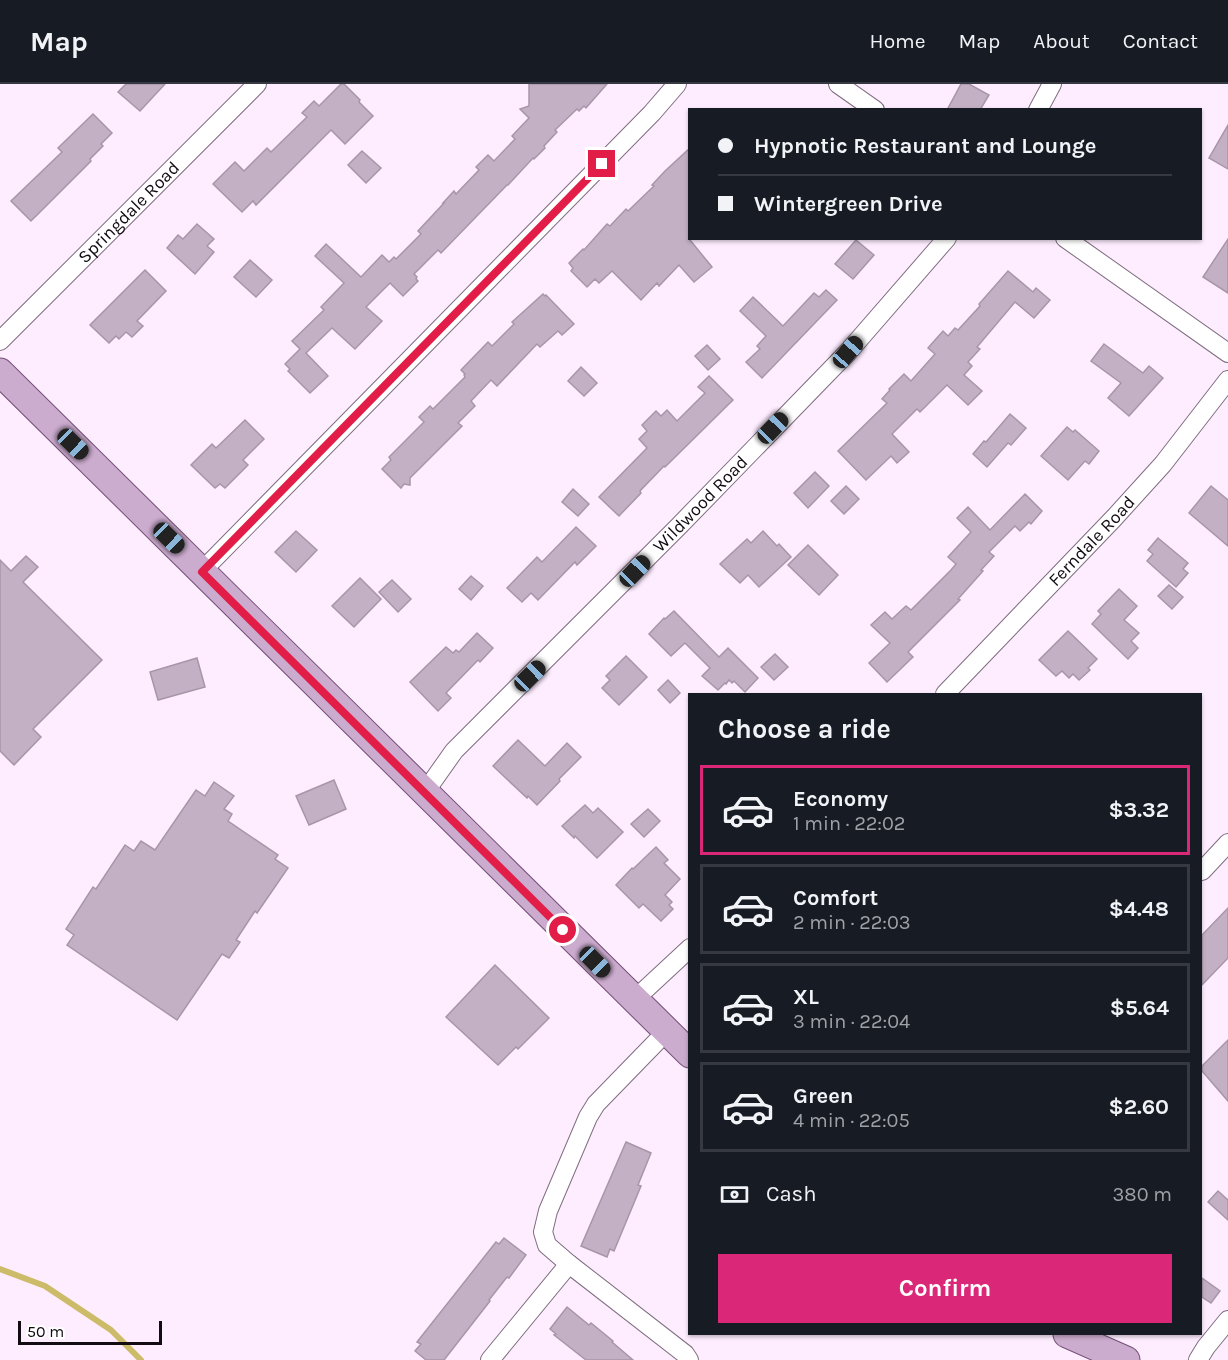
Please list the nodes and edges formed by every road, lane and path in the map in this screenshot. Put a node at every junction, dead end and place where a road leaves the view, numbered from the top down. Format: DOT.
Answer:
graph roads {
  1 [pos="257,84"];
  2 [pos="677,84"];
  3 [pos="838,84"];
  4 [pos="1052,84"];
  5 [pos="872,108"];
  6 [pos="1039,108"];
  7 [pos="945,240"];
  8 [pos="1068,240"];
  9 [pos="0,341"];
  10 [pos="1228,353"];
  11 [pos="0,372"];
  12 [pos="1228,380"];
  13 [pos="202,572"];
  14 [pos="946,693"];
  15 [pos="425,792"];
  16 [pos="1228,843"];
  17 [pos="1202,871"];
  18 [pos="688,950"];
  19 [pos="634,1000"];
  20 [pos="666,1032"];
  21 [pos="688,1052"];
  22 [pos="568,1264"];
  23 [pos="1228,1320"];
  24 [pos="1069,1335"];
  25 [pos="490,1360"];
  26 [pos="689,1360"];
  27 [pos="1126,1360"];
  28 [pos="1198,1360"];
  1 -- 9 [label="street, Springdale Road"];
  2 -- 13 [label="street"];
  3 -- 5 [label="street"];
  4 -- 6 [label="street"];
  7 -- 15 [label="street, Wildwood Road"];
  8 -- 10 [label="street"];
  11 -- 13 [label="main road"];
  12 -- 14 [label="street, Ferndale Road"];
  13 -- 15 [label="main road"];
  15 -- 19 [label="main road"];
  16 -- 17 [label="street"];
  18 -- 19 [label="street"];
  19 -- 20 [label="main road"];
  20 -- 21 [label="main road"];
  20 -- 22 [label="street"];
  22 -- 25 [label="street"];
  22 -- 26 [label="street"];
  23 -- 28 [label="street"];
  24 -- 27 [label="main road"];
}
